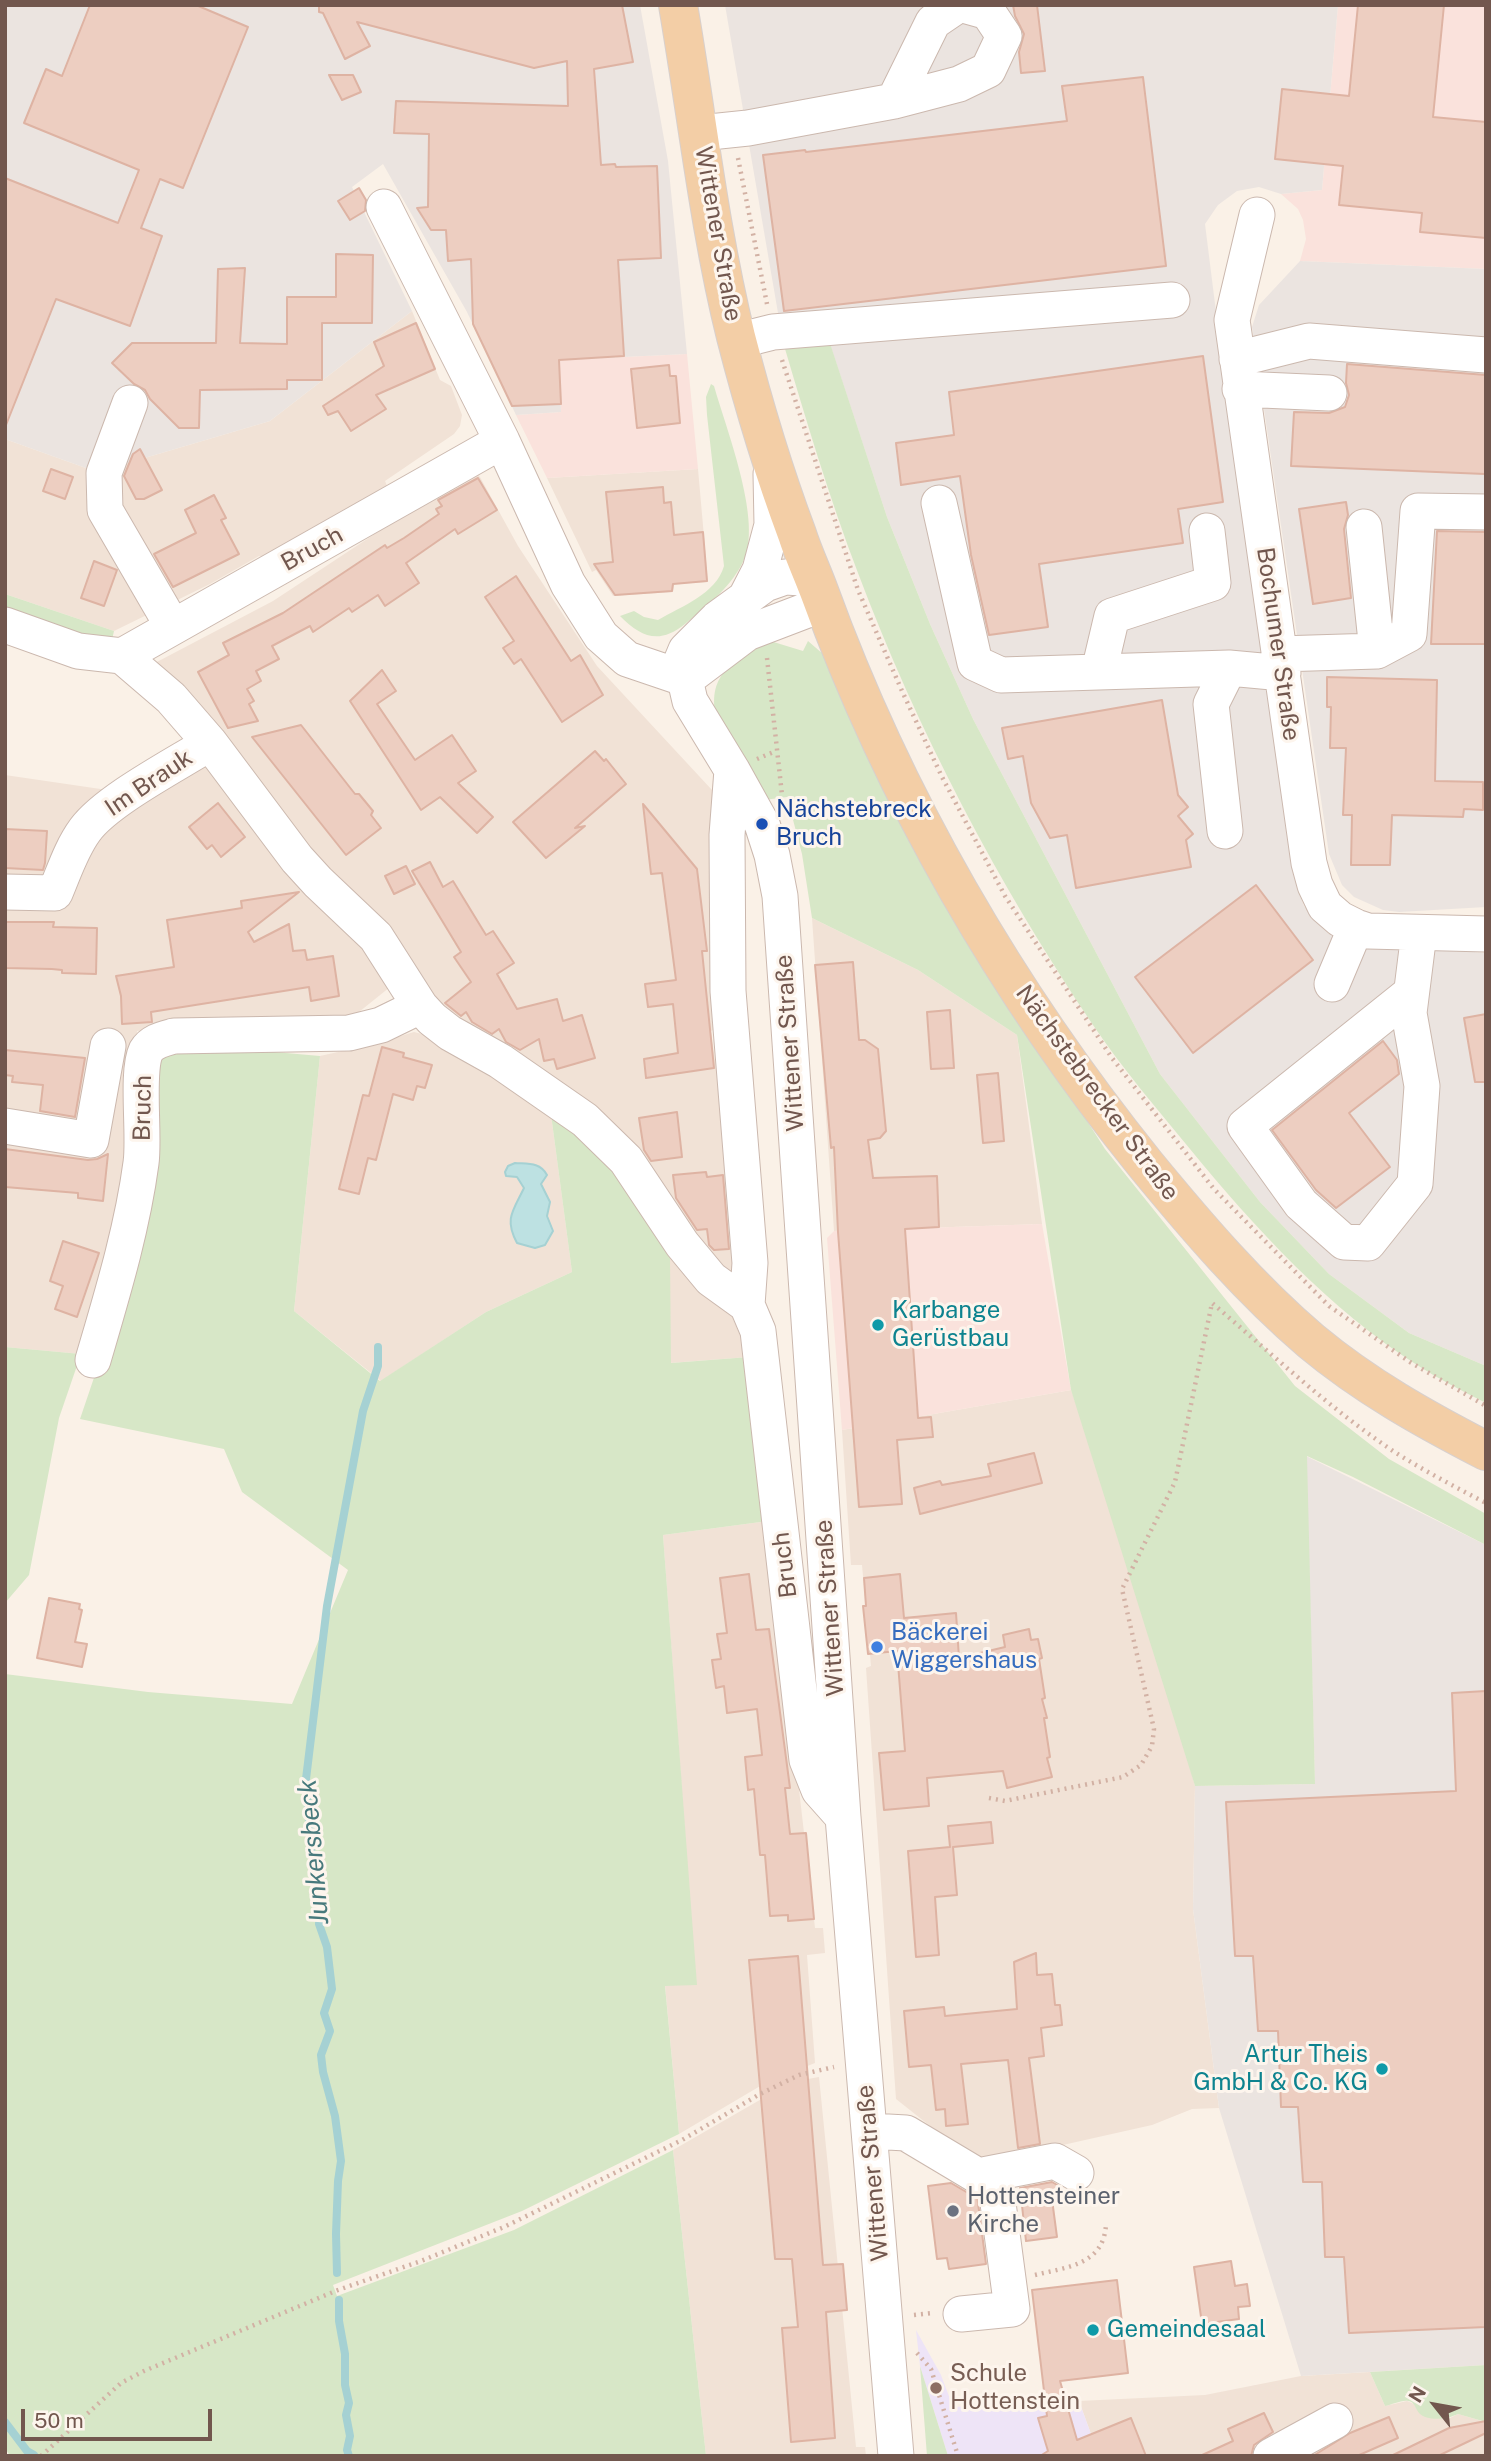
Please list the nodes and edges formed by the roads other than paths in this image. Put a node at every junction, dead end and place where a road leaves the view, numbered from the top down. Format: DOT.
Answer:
graph roads {
  1 [pos="678,5"];
  2 [pos="960,5"];
  3 [pos="894,101"];
  4 [pos="716,131"];
  5 [pos="384,207"];
  6 [pos="1257,215"];
  7 [pos="1172,300"];
  8 [pos="755,337"];
  9 [pos="1486,355"];
  10 [pos="1239,374"];
  11 [pos="1329,393"];
  12 [pos="130,403"];
  13 [pos="502,442"];
  14 [pos="771,460"];
  15 [pos="939,503"];
  16 [pos="1486,512"];
  17 [pos="1364,527"];
  18 [pos="1206,531"];
  19 [pos="821,597"];
  20 [pos="745,599"];
  21 [pos="5,625"];
  22 [pos="173,627"];
  23 [pos="1377,651"];
  24 [pos="122,656"];
  25 [pos="1281,664"];
  26 [pos="1228,668"];
  27 [pos="1099,671"];
  28 [pos="686,679"];
  29 [pos="210,743"];
  30 [pos="732,770"];
  31 [pos="1224,831"];
  32 [pos="5,892"];
  33 [pos="1356,927"];
  34 [pos="1419,933"];
  35 [pos="1486,934"];
  36 [pos="1332,984"];
  37 [pos="1411,993"];
  38 [pos="420,1006"];
  39 [pos="108,1046"];
  40 [pos="5,1126"];
  41 [pos="747,1305"];
  42 [pos="93,1360"];
  43 [pos="1486,1451"];
  44 [pos="843,1818"];
  45 [pos="870,2131"];
  46 [pos="995,2173"];
  47 [pos="1076,2173"];
  48 [pos="961,2314"];
  49 [pos="1335,2421"];
  50 [pos="896,2456"];
  51 [pos="1271,2456"];
  1 -- 4 [label="main road, Wittener Straße"];
  2 -- 3 [label="street"];
  2 -- 3 [label="street"];
  3 -- 4 [label="street"];
  4 -- 8 [label="main road, Wittener Straße"];
  5 -- 13 [label="street"];
  6 -- 10 [label="street, Bochumer Straße"];
  7 -- 8 [label="street"];
  8 -- 14 [label="main road, Wittener Straße"];
  9 -- 10 [label="street"];
  10 -- 11 [label="street"];
  10 -- 25 [label="street, Bochumer Straße"];
  12 -- 22 [label="street"];
  13 -- 22 [label="street, Bruch"];
  13 -- 28 [label="street"];
  14 -- 19 [label="main road, Wittener Straße"];
  14 -- 20 [label="street, Wittener Straße"];
  15 -- 27 [label="street"];
  16 -- 23 [label="street"];
  17 -- 23 [label="street"];
  18 -- 27 [label="street"];
  19 -- 20 [label="street, Wittener Straße"];
  19 -- 28 [label="street"];
  19 -- 43 [label="main road, Nächstebrecker Straße"];
  20 -- 28 [label="street, Wittener Straße"];
  21 -- 24 [label="street"];
  22 -- 24 [label="street, Bruch"];
  23 -- 25 [label="street"];
  24 -- 29 [label="street"];
  25 -- 26 [label="street"];
  25 -- 33 [label="street, Bochumer Straße"];
  26 -- 27 [label="street"];
  26 -- 31 [label="street"];
  28 -- 30 [label="street, Wittener Straße"];
  29 -- 32 [label="street, Im Brauk"];
  29 -- 38 [label="street"];
  30 -- 41 [label="street, Bruch"];
  30 -- 44 [label="street, Wittener Straße"];
  33 -- 34 [label="street, Bochumer Straße"];
  33 -- 36 [label="street"];
  34 -- 35 [label="street, Bochumer Straße"];
  34 -- 37 [label="street"];
  37 -- 37 [label="street"];
  38 -- 41 [label="street"];
  38 -- 42 [label="street, Bruch"];
  39 -- 40 [label="street"];
  41 -- 44 [label="street, Bruch"];
  44 -- 45 [label="street, Wittener Straße"];
  45 -- 46 [label="street"];
  45 -- 50 [label="street, Wittener Straße"];
  46 -- 47 [label="street"];
  46 -- 48 [label="street"];
  49 -- 51 [label="street"];
}
